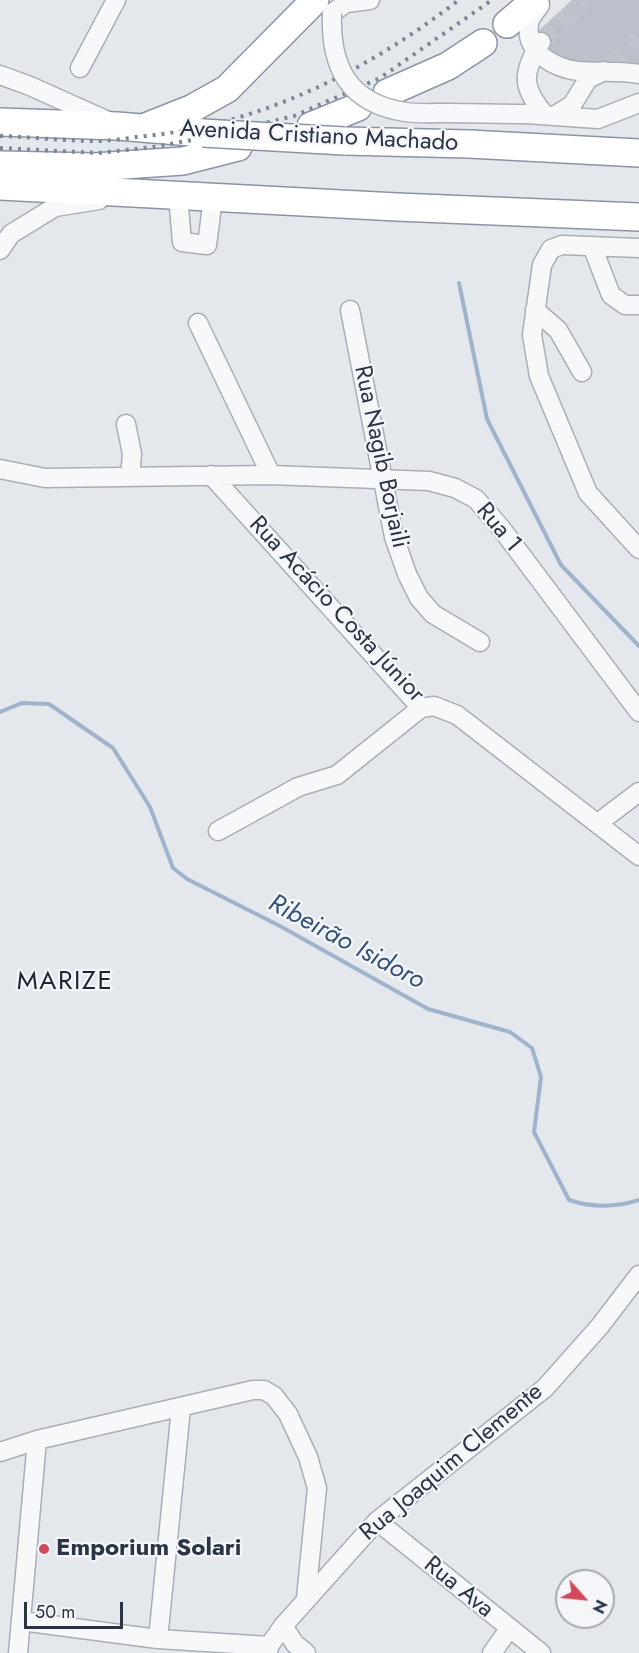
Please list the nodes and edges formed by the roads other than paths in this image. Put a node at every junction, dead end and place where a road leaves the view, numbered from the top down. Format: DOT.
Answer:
graph roads {
  1 [pos="116,0"];
  2 [pos="370,0"];
  3 [pos="535,0"];
  4 [pos="543,0"];
  5 [pos="328,4"];
  6 [pos="507,24"];
  7 [pos="483,43"];
  8 [pos="538,47"];
  9 [pos="80,68"];
  10 [pos="606,68"];
  11 [pos="638,72"];
  12 [pos="0,75"];
  13 [pos="387,93"];
  14 [pos="579,93"];
  15 [pos="639,104"];
  16 [pos="358,107"];
  17 [pos="619,111"];
  18 [pos="550,116"];
  19 [pos="583,118"];
  20 [pos="0,122"];
  21 [pos="311,126"];
  22 [pos="130,127"];
  23 [pos="238,147"];
  24 [pos="639,153"];
  25 [pos="0,165"];
  26 [pos="0,186"];
  27 [pos="139,194"];
  28 [pos="178,196"];
  29 [pos="213,198"];
  30 [pos="639,217"];
  31 [pos="592,246"];
  32 [pos="639,248"];
  33 [pos="0,250"];
  34 [pos="639,305"];
  35 [pos="350,310"];
  36 [pos="535,310"];
  37 [pos="198,323"];
  38 [pos="582,372"];
  39 [pos="126,424"];
  40 [pos="0,469"];
  41 [pos="271,475"];
  42 [pos="212,476"];
  43 [pos="130,477"];
  44 [pos="382,479"];
  45 [pos="639,549"];
  46 [pos="480,642"];
  47 [pos="421,708"];
  48 [pos="639,712"];
  49 [pos="639,792"];
  50 [pos="598,823"];
  51 [pos="218,831"];
  52 [pos="639,856"];
  53 [pos="639,1275"];
  54 [pos="181,1408"];
  55 [pos="37,1440"];
  56 [pos="0,1452"];
  57 [pos="376,1521"];
  58 [pos="306,1598"];
  59 [pos="21,1621"];
  60 [pos="283,1626"];
  61 [pos="509,1629"];
  62 [pos="158,1640"];
  63 [pos="268,1649"];
  64 [pos="18,1653"];
  65 [pos="306,1653"];
  66 [pos="492,1653"];
  67 [pos="541,1653"];
  1 -- 9 [label="street"];
  2 -- 5 [label="street"];
  3 -- 6 [label="highway"];
  4 -- 8 [label="street"];
  5 -- 18 [label="street, bridge"];
  5 -- 22 [label="highway"];
  7 -- 13 [label="highway"];
  8 -- 10 [label="street"];
  8 -- 18 [label="street"];
  10 -- 11 [label="street"];
  10 -- 14 [label="street"];
  11 -- 17 [label="street"];
  12 -- 22 [label="street"];
  14 -- 18 [label="street"];
  14 -- 19 [label="street"];
  15 -- 17 [label="street"];
  16 -- 21 [label="highway"];
  17 -- 19 [label="street"];
  18 -- 19 [label="street"];
  20 -- 22 [label="highway, Avenida Cristiano Machado"];
  22 -- 24 [label="highway, Avenida Cristiano Machado, bridge"];
  23 -- 25 [label="highway"];
  26 -- 27 [label="highway"];
  27 -- 28 [label="highway"];
  27 -- 33 [label="street"];
  28 -- 29 [label="highway"];
  28 -- 29 [label="street"];
  29 -- 30 [label="highway"];
  31 -- 32 [label="street"];
  31 -- 34 [label="street"];
  31 -- 36 [label="street"];
  35 -- 44 [label="street, Rua Nagib Borjaili"];
  36 -- 38 [label="street"];
  36 -- 45 [label="street"];
  37 -- 41 [label="street"];
  39 -- 43 [label="street"];
  40 -- 43 [label="street"];
  41 -- 42 [label="street, Rua 1"];
  41 -- 44 [label="street, Rua 1"];
  42 -- 43 [label="street"];
  42 -- 47 [label="street, Rua Acácio Costa Júnior"];
  44 -- 46 [label="street, Rua Nagib Borjaili"];
  44 -- 48 [label="street, Rua 1"];
  47 -- 50 [label="street, Rua Acácio Costa Júnior"];
  47 -- 51 [label="street"];
  49 -- 50 [label="street"];
  50 -- 52 [label="street, Rua Acácio Costa Júnior"];
  53 -- 57 [label="street, Rua Joaquim Clemente"];
  54 -- 55 [label="street"];
  54 -- 58 [label="street"];
  54 -- 62 [label="street"];
  55 -- 56 [label="street"];
  55 -- 59 [label="street"];
  57 -- 58 [label="street, Rua Joaquim Clemente"];
  57 -- 61 [label="street, Rua Ava"];
  58 -- 60 [label="street, Rua Joaquim Clemente"];
  59 -- 62 [label="street"];
  59 -- 64 [label="street"];
  60 -- 63 [label="street, Rua Joaquim Clemente"];
  60 -- 65 [label="street"];
  61 -- 66 [label="street"];
  61 -- 67 [label="street, Rua Ava"];
  62 -- 63 [label="street"];
}
